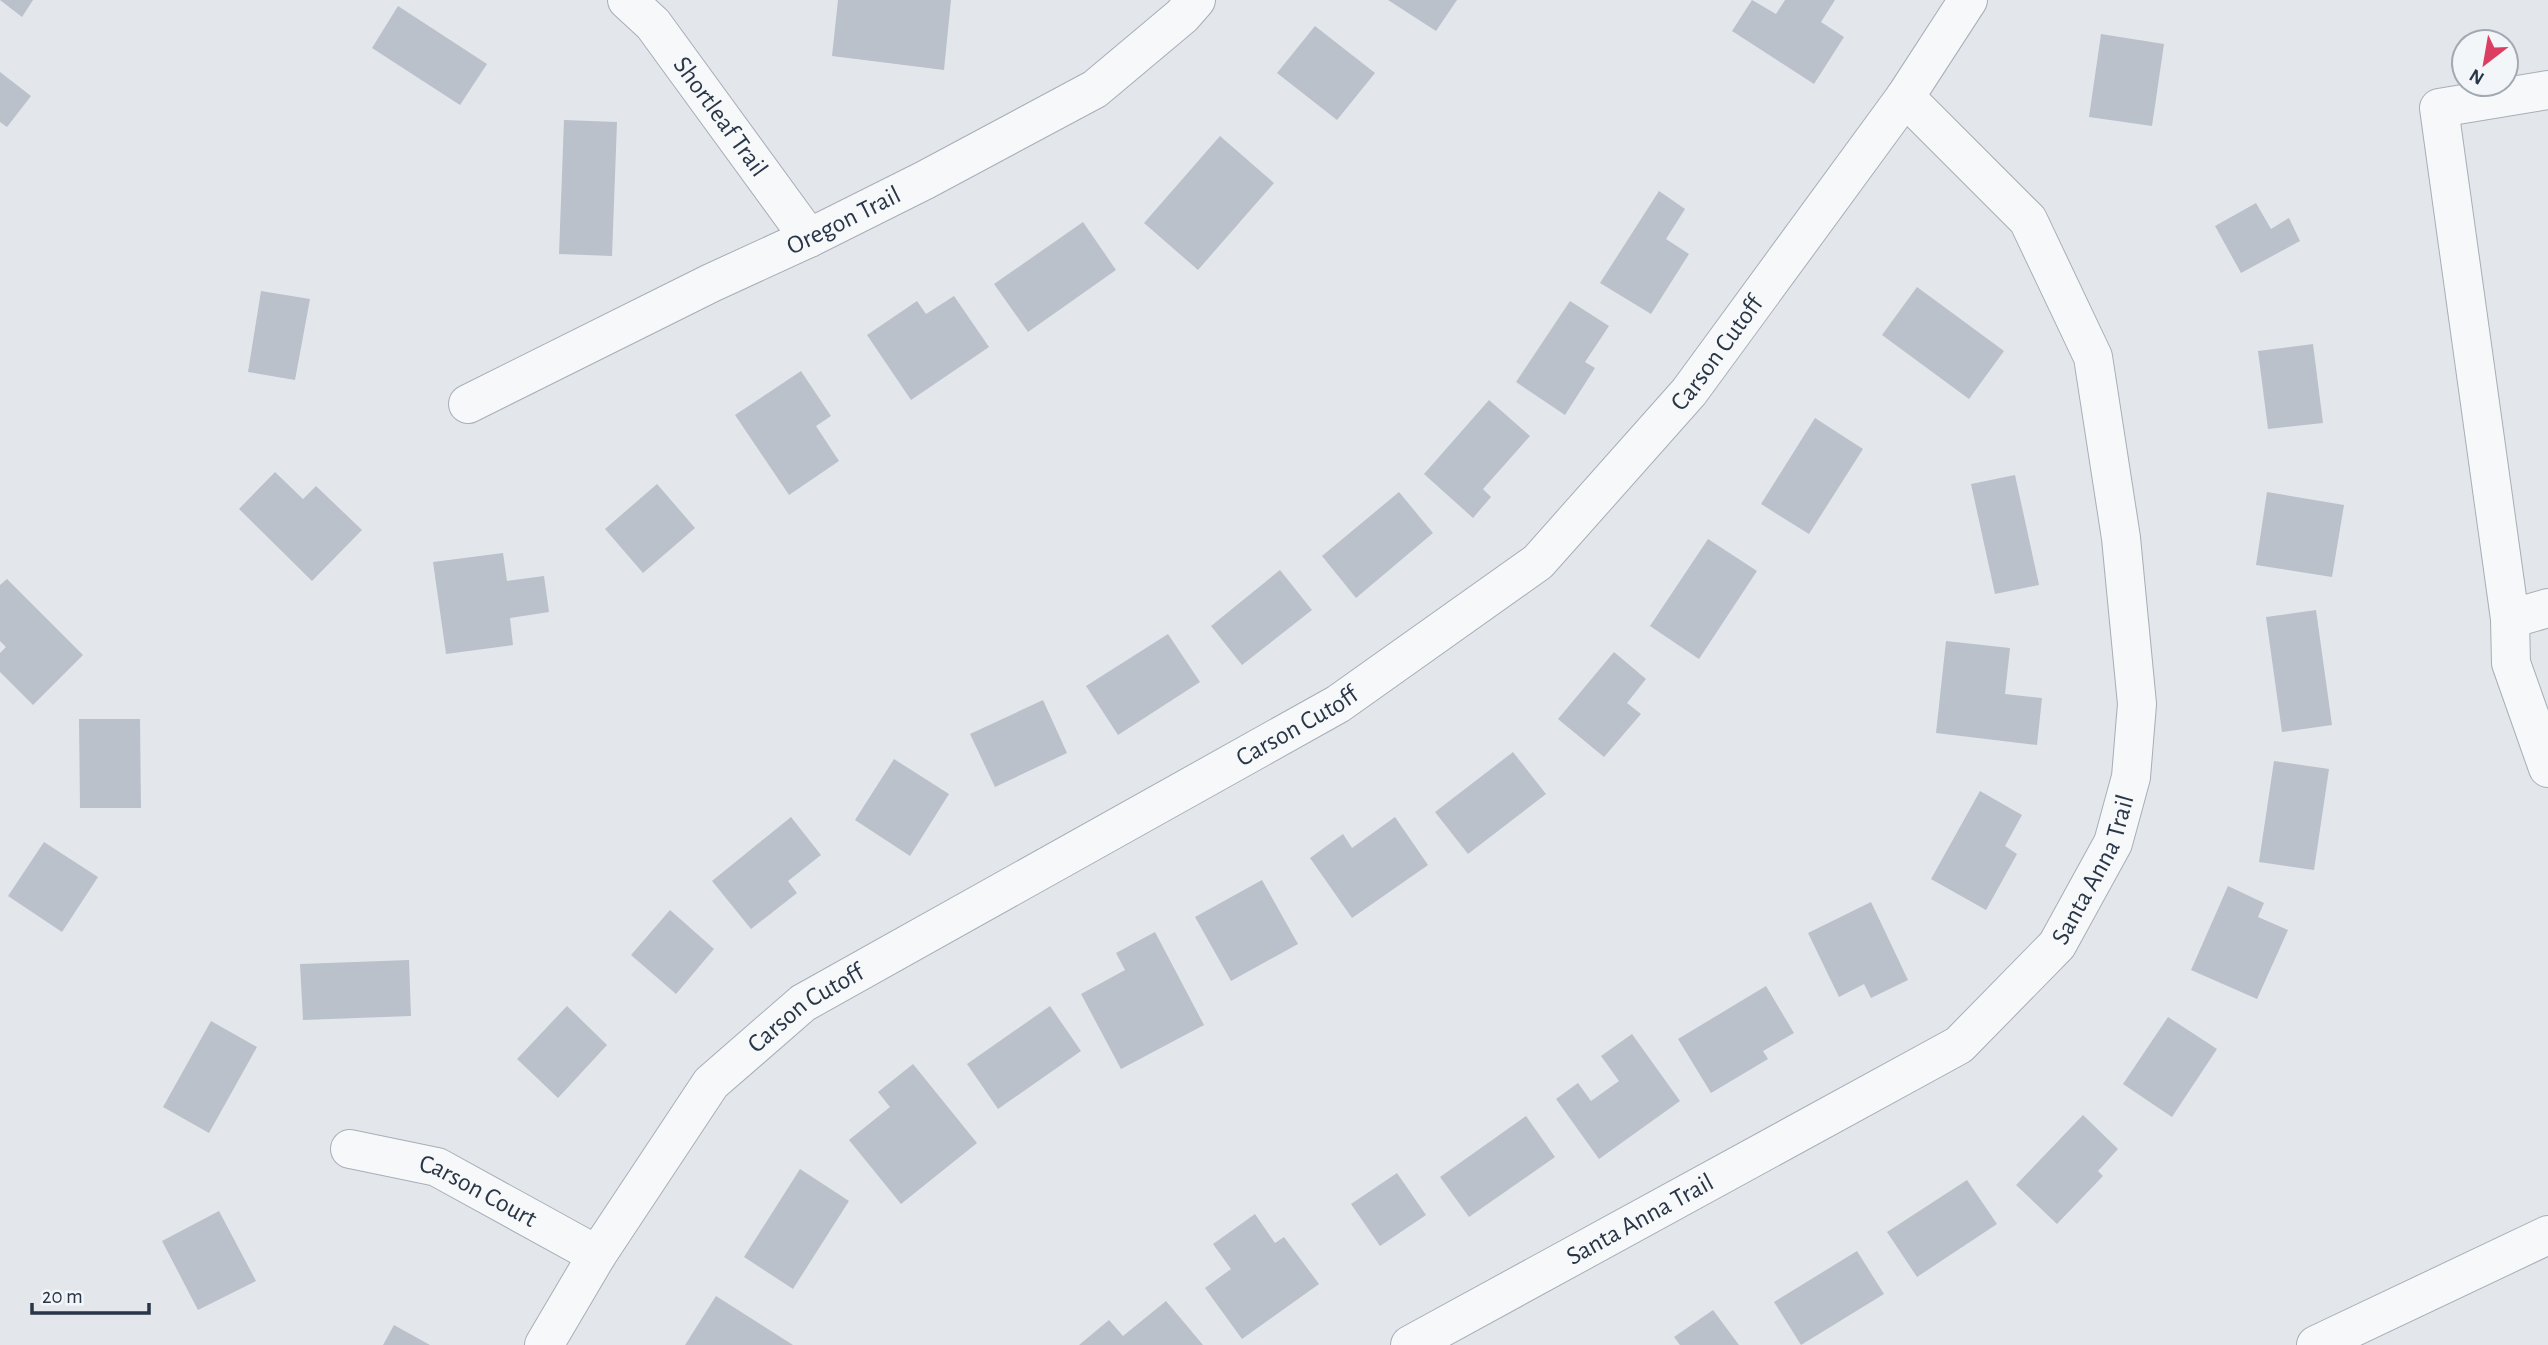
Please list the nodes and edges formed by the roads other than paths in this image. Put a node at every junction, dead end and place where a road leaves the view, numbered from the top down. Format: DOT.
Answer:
graph roads {
  1 [pos="627,0"];
  2 [pos="1196,0"];
  3 [pos="1968,0"];
  4 [pos="2548,90"];
  5 [pos="1905,97"];
  6 [pos="809,238"];
  7 [pos="468,404"];
  8 [pos="2548,608"];
  9 [pos="2511,619"];
  10 [pos="2548,768"];
  11 [pos="350,1149"];
  12 [pos="2548,1235"];
  13 [pos="597,1255"];
  14 [pos="544,1345"];
  15 [pos="1410,1345"];
  16 [pos="2316,1345"];
  1 -- 6 [label="street, Shortleaf Trail"];
  2 -- 6 [label="street, Oregon Trail"];
  3 -- 5 [label="street, Carson Cutoff"];
  4 -- 9 [label="street"];
  5 -- 13 [label="street, Carson Cutoff"];
  5 -- 15 [label="street, Santa Anna Trail"];
  6 -- 7 [label="street, Oregon Trail"];
  8 -- 9 [label="street"];
  9 -- 10 [label="street"];
  11 -- 13 [label="street, Carson Court"];
  12 -- 16 [label="street"];
  13 -- 14 [label="street, Carson Cutoff"];
}
